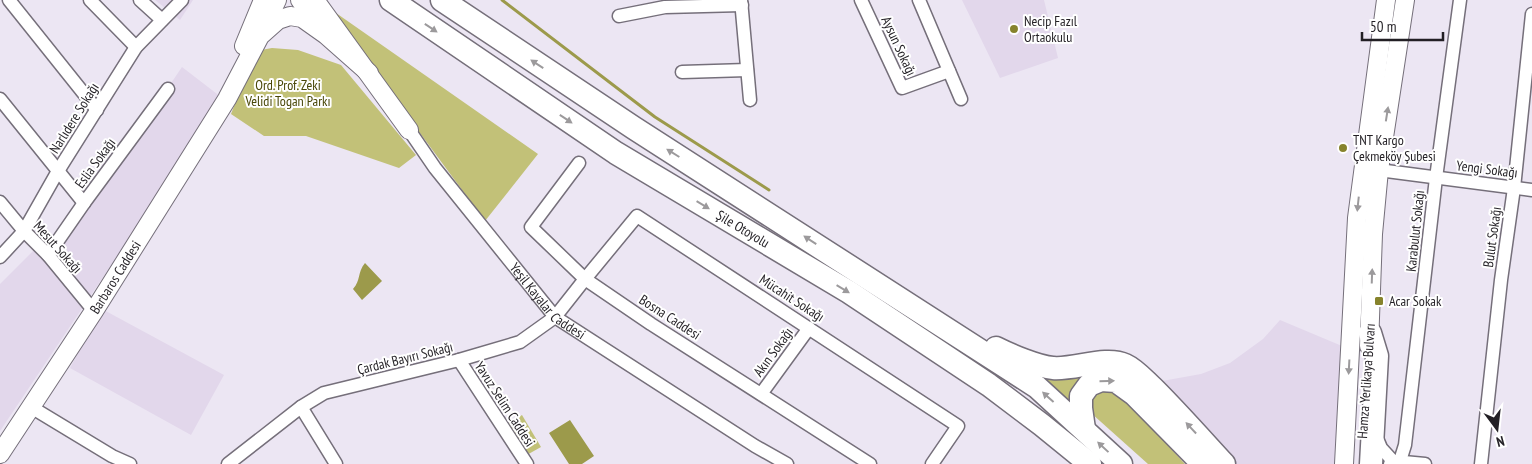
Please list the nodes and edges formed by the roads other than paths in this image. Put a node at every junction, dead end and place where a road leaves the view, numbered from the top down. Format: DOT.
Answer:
graph roads {
  1 [pos="9,0"];
  2 [pos="90,0"];
  3 [pos="140,0"];
  4 [pos="182,0"];
  5 [pos="263,0"];
  6 [pos="277,0"];
  7 [pos="300,0"];
  8 [pos="309,0"];
  9 [pos="315,0"];
  10 [pos="392,0"];
  11 [pos="442,0"];
  12 [pos="861,0"];
  13 [pos="920,0"];
  14 [pos="1386,0"];
  15 [pos="1405,0"];
  16 [pos="1460,0"];
  17 [pos="663,2"];
  18 [pos="742,2"];
  19 [pos="1532,14"];
  20 [pos="619,16"];
  21 [pos="162,20"];
  22 [pos="327,27"];
  23 [pos="260,36"];
  24 [pos="136,47"];
  25 [pos="747,70"];
  26 [pos="949,71"];
  27 [pos="682,72"];
  28 [pos="168,89"];
  29 [pos="0,99"];
  30 [pos="227,99"];
  31 [pos="961,99"];
  32 [pos="750,100"];
  33 [pos="97,110"];
  34 [pos="409,130"];
  35 [pos="579,163"];
  36 [pos="1370,169"];
  37 [pos="58,171"];
  38 [pos="1436,178"];
  39 [pos="1514,188"];
  40 [pos="1532,190"];
  41 [pos="0,202"];
  42 [pos="84,203"];
  43 [pos="24,231"];
  44 [pos="48,255"];
  45 [pos="0,257"];
  46 [pos="585,279"];
  47 [pos="911,305"];
  48 [pos="94,311"];
  49 [pos="555,317"];
  50 [pos="809,328"];
  51 [pos="1370,333"];
  52 [pos="459,360"];
  53 [pos="760,394"];
  54 [pos="301,407"];
  55 [pos="31,408"];
  56 [pos="1373,421"];
  57 [pos="1042,424"];
  58 [pos="1084,429"];
  59 [pos="0,454"];
  60 [pos="1395,463"];
  61 [pos="130,464"];
  62 [pos="228,464"];
  63 [pos="336,464"];
  64 [pos="527,464"];
  65 [pos="787,464"];
  66 [pos="870,464"];
  67 [pos="932,464"];
  68 [pos="1078,464"];
  69 [pos="1090,464"];
  70 [pos="1121,464"];
  71 [pos="1203,464"];
  72 [pos="1224,464"];
  73 [pos="1344,464"];
  74 [pos="1360,464"];
  75 [pos="1371,464"];
  76 [pos="1425,464"];
  77 [pos="1481,464"];
  1 -- 33 [label="street"];
  2 -- 24 [label="street"];
  3 -- 21 [label="street"];
  4 -- 21 [label="street, Narlıdere Sokağı"];
  5 -- 30 [label="street"];
  6 -- 23 [label="street, Barbaros Caddesi"];
  7 -- 22 [label="street"];
  8 -- 22 [label="street"];
  9 -- 22 [label="street"];
  10 -- 57 [label="highway, Şile Otoyolu, one-way"];
  47 -- 11 [label="highway, Şile Otoyolu, one-way"];
  12 -- 26 [label="street, Aysun Sokağı"];
  13 -- 26 [label="street"];
  14 -- 36 [label="street, Hamza Yerlikaya Bulvarı"];
  36 -- 15 [label="street, Hamza Yerlikaya Bulvarı, one-way"];
  16 -- 38 [label="street, Karabulut Sokağı"];
  17 -- 18 [label="street"];
  17 -- 20 [label="street"];
  18 -- 25 [label="street"];
  19 -- 39 [label="street, Bulut Sokağı"];
  21 -- 24 [label="street, Narlıdere Sokağı"];
  22 -- 23 [label="street"];
  22 -- 34 [label="street, Yeşil Kayalar Caddesi"];
  23 -- 30 [label="street, Barbaros Caddesi"];
  24 -- 33 [label="street, Narlıdere Sokağı"];
  25 -- 27 [label="street"];
  25 -- 32 [label="street"];
  26 -- 31 [label="street"];
  28 -- 42 [label="street, Eslia Sokağı"];
  29 -- 37 [label="street"];
  30 -- 48 [label="street, Barbaros Caddesi"];
  33 -- 37 [label="street, Narlıdere Sokağı"];
  34 -- 49 [label="street, Yeşil Kayalar Caddesi"];
  35 -- 46 [label="street, Bosna Caddesi"];
  36 -- 38 [label="street, Yengi Sokağı"];
  51 -- 36 [label="street, Hamza Yerlikaya Bulvarı, one-way"];
  36 -- 73 [label="street, Hamza Yerlikaya Bulvarı, one-way"];
  37 -- 42 [label="street"];
  37 -- 43 [label="street, Narlıdere Sokağı"];
  38 -- 39 [label="street, Yengi Sokağı"];
  38 -- 60 [label="street, Karabulut Sokağı"];
  39 -- 40 [label="street, Yengi Sokağı"];
  39 -- 77 [label="street, Bulut Sokağı"];
  41 -- 43 [label="street, Mesut Sokağı"];
  42 -- 44 [label="street, Eslia Sokağı"];
  43 -- 44 [label="street, Mesut Sokağı"];
  43 -- 45 [label="street, Narlıdere Sokağı"];
  44 -- 48 [label="street, Mesut Sokağı"];
  46 -- 49 [label="street, Çardak Bayırı Sokağı"];
  46 -- 50 [label="street, Mücahit Sokağı"];
  46 -- 53 [label="street, Bosna Caddesi"];
  58 -- 47 [label="highway, Şile Otoyolu, one-way"];
  72 -- 47 [label="highway, one-way"];
  48 -- 55 [label="street, Barbaros Caddesi"];
  49 -- 52 [label="street, Çardak Bayırı Sokağı"];
  49 -- 65 [label="street, Yeşil Kayalar Caddesi"];
  50 -- 53 [label="street, Akın Sokağı"];
  50 -- 67 [label="street, Mücahit Sokağı"];
  51 -- 56 [label="highway"];
  51 -- 74 [label="street, Hamza Yerlikaya Bulvarı"];
  52 -- 54 [label="street, Çardak Bayırı Sokağı"];
  52 -- 64 [label="street, Yavuz Selim Caddesi"];
  53 -- 66 [label="street, Bosna Caddesi"];
  54 -- 62 [label="street, Çardak Bayırı Sokağı"];
  54 -- 63 [label="street"];
  55 -- 59 [label="street, Barbaros Caddesi"];
  55 -- 61 [label="street"];
  56 -- 60 [label="street"];
  56 -- 75 [label="highway"];
  57 -- 68 [label="highway"];
  57 -- 69 [label="highway, Şile Otoyolu"];
  70 -- 58 [label="highway, Şile Otoyolu, one-way"];
  58 -- 71 [label="highway, one-way"];
  60 -- 76 [label="street"];
}
